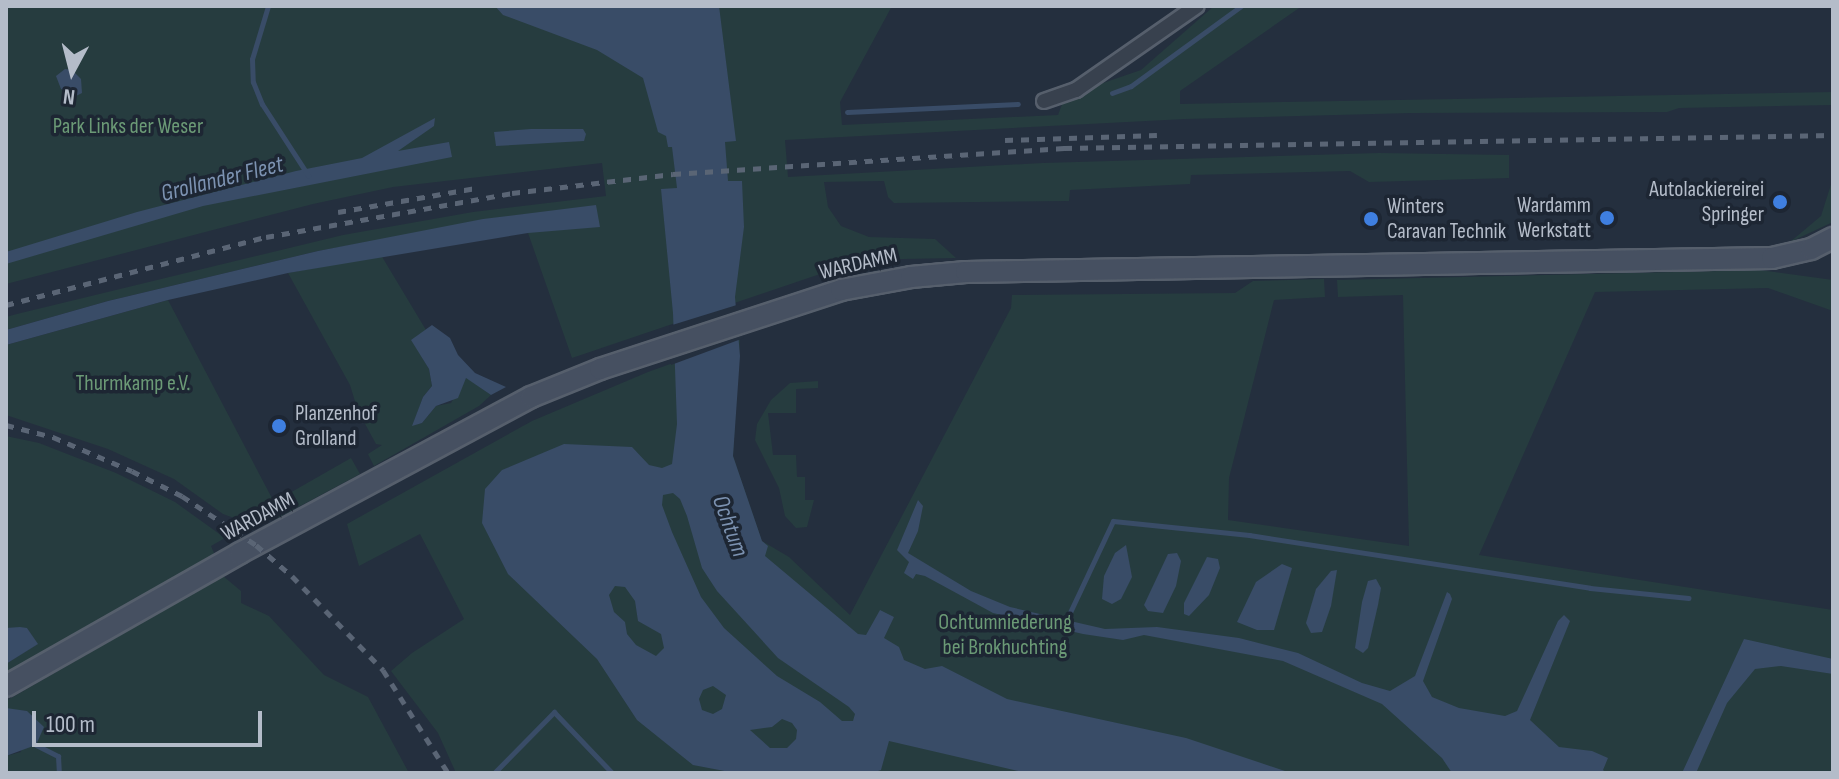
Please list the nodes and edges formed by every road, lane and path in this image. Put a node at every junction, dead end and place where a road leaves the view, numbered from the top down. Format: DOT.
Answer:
graph roads {
  1 [pos="1197,6"];
  2 [pos="1044,101"];
  3 [pos="1833,238"];
  4 [pos="6,686"];
  1 -- 2 [label="street"];
  3 -- 4 [label="street, WARDAMM"];
}
